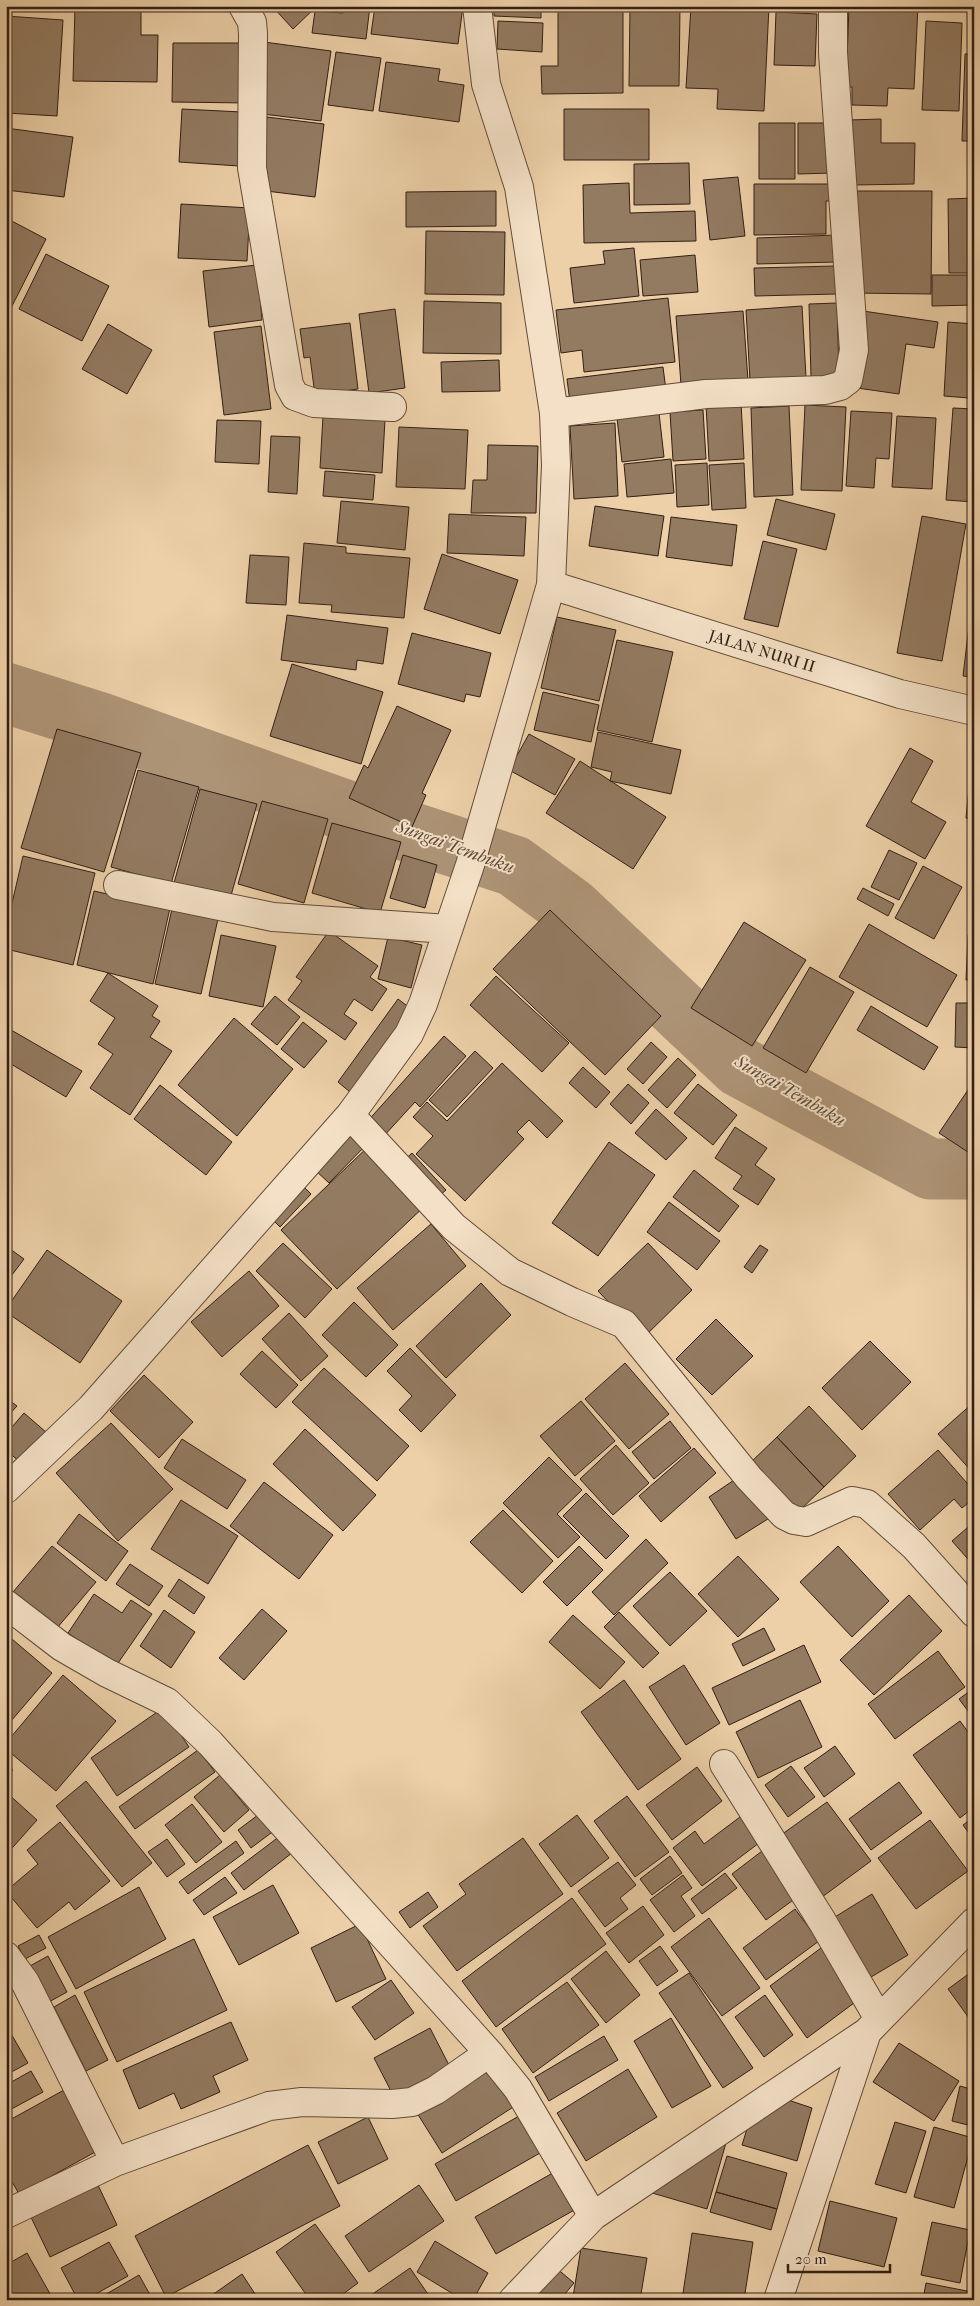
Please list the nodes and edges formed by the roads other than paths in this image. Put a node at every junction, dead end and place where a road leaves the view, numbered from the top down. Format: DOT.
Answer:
graph roads {
  1 [pos="243,6"];
  2 [pos="477,6"];
  3 [pos="833,6"];
  4 [pos="392,407"];
  5 [pos="554,413"];
  6 [pos="551,585"];
  7 [pos="974,711"];
  8 [pos="118,885"];
  9 [pos="448,930"];
  10 [pos="350,1115"];
  11 [pos="6,1489"];
  12 [pos="6,1604"];
  13 [pos="974,1613"];
  14 [pos="724,1764"];
  15 [pos="974,1922"];
  16 [pos="6,1956"];
  17 [pos="873,2026"];
  18 [pos="490,2053"];
  19 [pos="114,2162"];
  20 [pos="6,2214"];
  21 [pos="593,2216"];
  22 [pos="513,2300"];
  23 [pos="778,2300"];
  1 -- 4 [label="street"];
  2 -- 5 [label="street"];
  3 -- 5 [label="street"];
  5 -- 6 [label="street"];
  6 -- 7 [label="street, JALAN NURI II"];
  6 -- 9 [label="street"];
  8 -- 9 [label="street"];
  9 -- 10 [label="street"];
  10 -- 11 [label="street"];
  10 -- 13 [label="street"];
  12 -- 18 [label="street"];
  14 -- 17 [label="street"];
  15 -- 17 [label="street"];
  16 -- 19 [label="street"];
  17 -- 21 [label="street"];
  17 -- 23 [label="street"];
  18 -- 19 [label="street"];
  18 -- 21 [label="street"];
  19 -- 20 [label="street"];
  21 -- 22 [label="street"];
}
